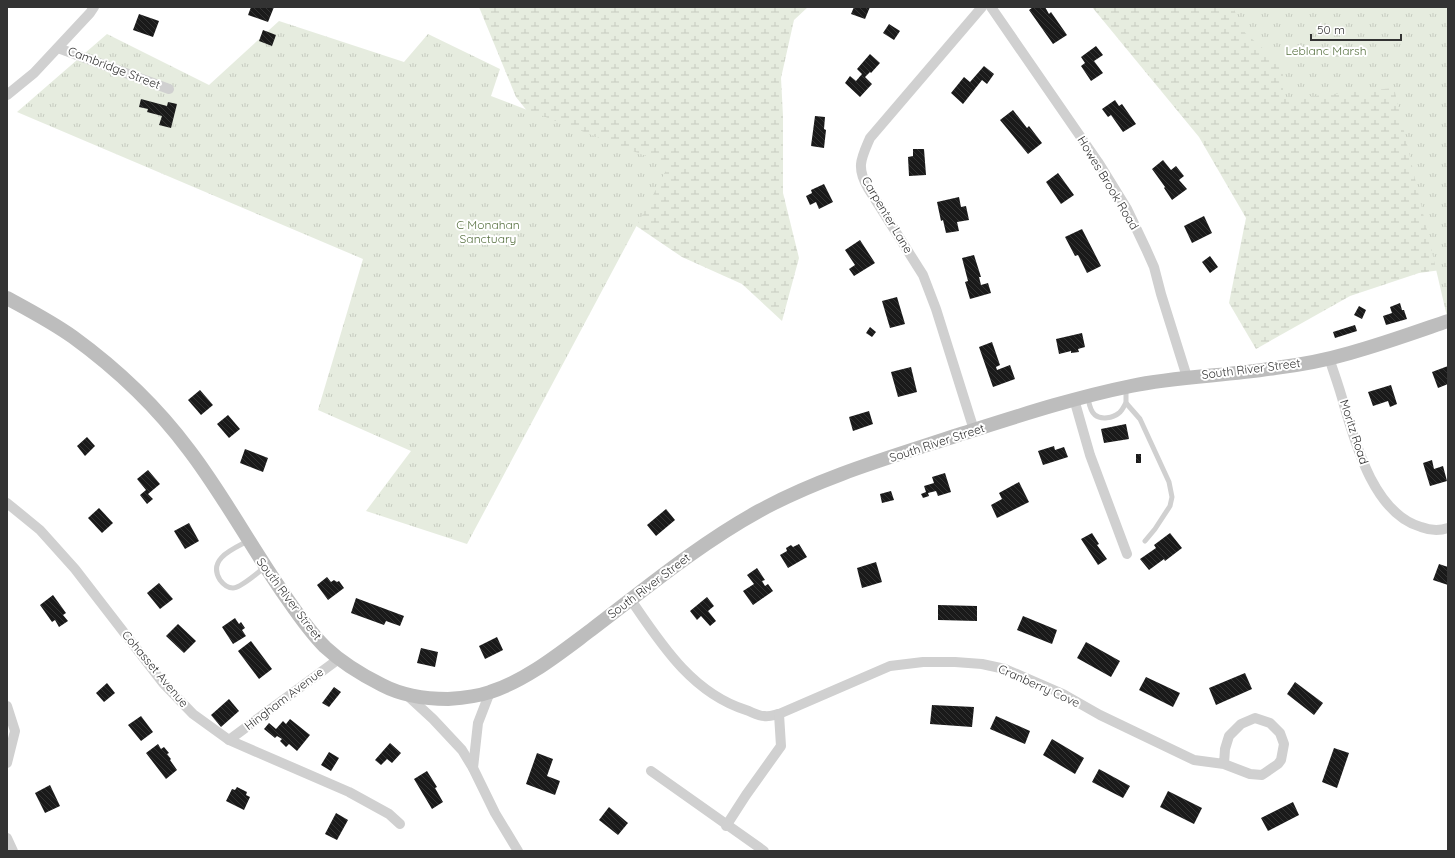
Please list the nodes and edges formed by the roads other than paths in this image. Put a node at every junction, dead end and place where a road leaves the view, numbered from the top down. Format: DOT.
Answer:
graph roads {
  1 [pos="94,7"];
  2 [pos="982,7"];
  3 [pos="991,7"];
  4 [pos="58,48"];
  5 [pos="170,89"];
  6 [pos="7,95"];
  7 [pos="7,298"];
  8 [pos="1448,322"];
  9 [pos="1329,358"];
  10 [pos="1187,377"];
  11 [pos="1126,387"];
  12 [pos="1088,396"];
  13 [pos="1074,399"];
  14 [pos="1126,403"];
  15 [pos="974,430"];
  16 [pos="7,503"];
  17 [pos="1448,528"];
  18 [pos="248,541"];
  19 [pos="1145,541"];
  20 [pos="1127,554"];
  21 [pos="265,568"];
  22 [pos="631,600"];
  23 [pos="340,658"];
  24 [pos="490,692"];
  25 [pos="408,696"];
  26 [pos="7,706"];
  27 [pos="779,714"];
  28 [pos="229,740"];
  29 [pos="7,764"];
  30 [pos="1224,764"];
  31 [pos="473,768"];
  32 [pos="651,771"];
  33 [pos="400,824"];
  34 [pos="726,826"];
  35 [pos="7,838"];
  36 [pos="13,851"];
  37 [pos="518,851"];
  38 [pos="764,851"];
  1 -- 4 [label="street"];
  2 -- 15 [label="street, Carpenter Lane"];
  3 -- 10 [label="street, Howes Brook Road"];
  4 -- 5 [label="street, Cambridge Street"];
  4 -- 6 [label="street"];
  7 -- 18 [label="street, South River Street"];
  8 -- 9 [label="street, South River Street"];
  9 -- 10 [label="street, South River Street"];
  9 -- 17 [label="street, Moritz Road"];
  10 -- 11 [label="street, South River Street"];
  11 -- 12 [label="street, South River Street"];
  11 -- 14 [label="lane"];
  12 -- 13 [label="street, South River Street"];
  12 -- 14 [label="lane"];
  13 -- 15 [label="street, South River Street"];
  13 -- 20 [label="street"];
  14 -- 19 [label="lane"];
  15 -- 22 [label="street, South River Street"];
  16 -- 28 [label="street, Cohasset Avenue"];
  18 -- 21 [label="street, South River Street"];
  18 -- 21 [label="lane"];
  21 -- 23 [label="street, South River Street"];
  22 -- 24 [label="street, South River Street"];
  22 -- 27 [label="street, Cranberry Cove"];
  23 -- 25 [label="street, South River Street"];
  23 -- 28 [label="street, Hingham Avenue"];
  24 -- 25 [label="street, South River Street"];
  24 -- 31 [label="street"];
  25 -- 31 [label="street"];
  26 -- 29 [label="street"];
  27 -- 30 [label="street, Cranberry Cove"];
  27 -- 34 [label="street"];
  28 -- 33 [label="street, Cohasset Avenue"];
  30 -- 30 [label="street, Cranberry Cove"];
  31 -- 37 [label="street"];
  32 -- 34 [label="street"];
  34 -- 38 [label="street"];
  35 -- 36 [label="street"];
}
